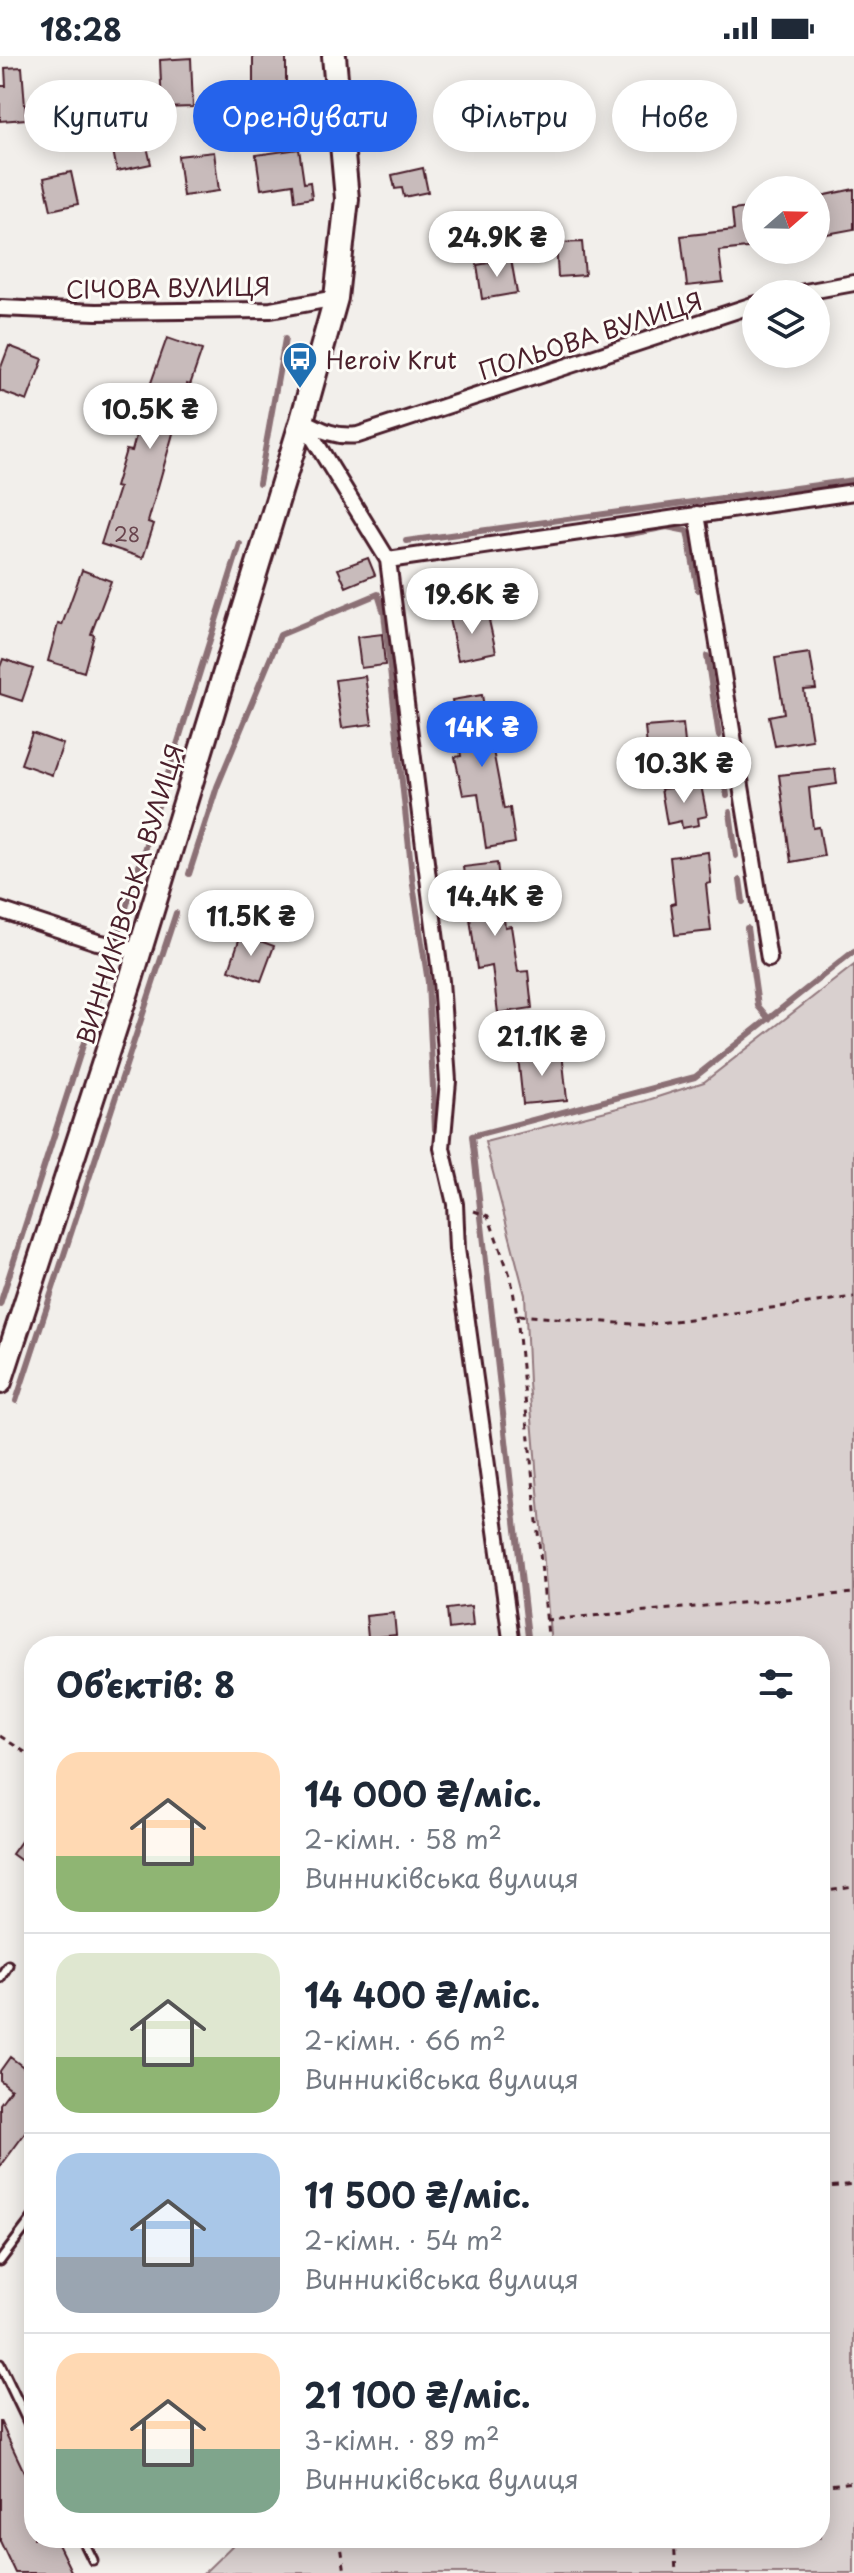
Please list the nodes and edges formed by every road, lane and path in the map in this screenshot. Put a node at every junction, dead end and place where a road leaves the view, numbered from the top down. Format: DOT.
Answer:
graph roads {
  1 [pos="334,56"];
  2 [pos="854,283"];
  3 [pos="830,287"];
  4 [pos="336,298"];
  5 [pos="0,308"];
  6 [pos="742,309"];
  7 [pos="302,420"];
  8 [pos="854,492"];
  9 [pos="697,514"];
  10 [pos="388,560"];
  11 [pos="0,910"];
  12 [pos="140,951"];
  13 [pos="769,959"];
  14 [pos="455,1204"];
  15 [pos="854,1297"];
  16 [pos="517,1315"];
  17 [pos="0,1382"];
  18 [pos="854,1593"];
  19 [pos="546,1620"];
  20 [pos="511,1636"];
  21 [pos="548,1636"];
  22 [pos="0,1736"];
  23 [pos="24,1752"];
  24 [pos="854,1887"];
  25 [pos="830,1891"];
  26 [pos="8,1965"];
  27 [pos="0,1978"];
  28 [pos="854,2184"];
  29 [pos="830,2187"];
  30 [pos="24,2230"];
  31 [pos="0,2261"];
  32 [pos="0,2364"];
  33 [pos="24,2414"];
  34 [pos="854,2482"];
  35 [pos="830,2485"];
  36 [pos="87,2548"];
  37 [pos="341,2548"];
  38 [pos="675,2548"];
  39 [pos="93,2560"];
  40 [pos="345,2573"];
  41 [pos="676,2573"];
  1 -- 4 [label="main road, ВИННИКІВСЬКА ВУЛИЦЯ"];
  2 -- 3 [label="street"];
  4 -- 5 [label="street, СІЧОВА ВУЛИЦЯ"];
  4 -- 7 [label="main road, ВИННИКІВСЬКА ВУЛИЦЯ"];
  6 -- 7 [label="street, ПОЛЬОВА ВУЛИЦЯ"];
  7 -- 10 [label="street"];
  7 -- 12 [label="main road, ВИННИКІВСЬКА ВУЛИЦЯ"];
  8 -- 9 [label="street"];
  9 -- 10 [label="street"];
  9 -- 13 [label="street"];
  10 -- 14 [label="street"];
  11 -- 12 [label="street"];
  12 -- 17 [label="main road, ВИННИКІВСЬКА ВУЛИЦЯ"];
  14 -- 16 [label="path"];
  14 -- 20 [label="street"];
  15 -- 16 [label="path"];
  16 -- 19 [label="path"];
  18 -- 19 [label="path"];
  19 -- 21 [label="path"];
  22 -- 23 [label="path"];
  24 -- 25 [label="path"];
  26 -- 27 [label="lane"];
  28 -- 29 [label="path"];
  30 -- 31 [label="lane"];
  32 -- 33 [label="lane"];
  34 -- 35 [label="path"];
  36 -- 39 [label="lane"];
  37 -- 40 [label="path"];
  38 -- 41 [label="path"];
}
